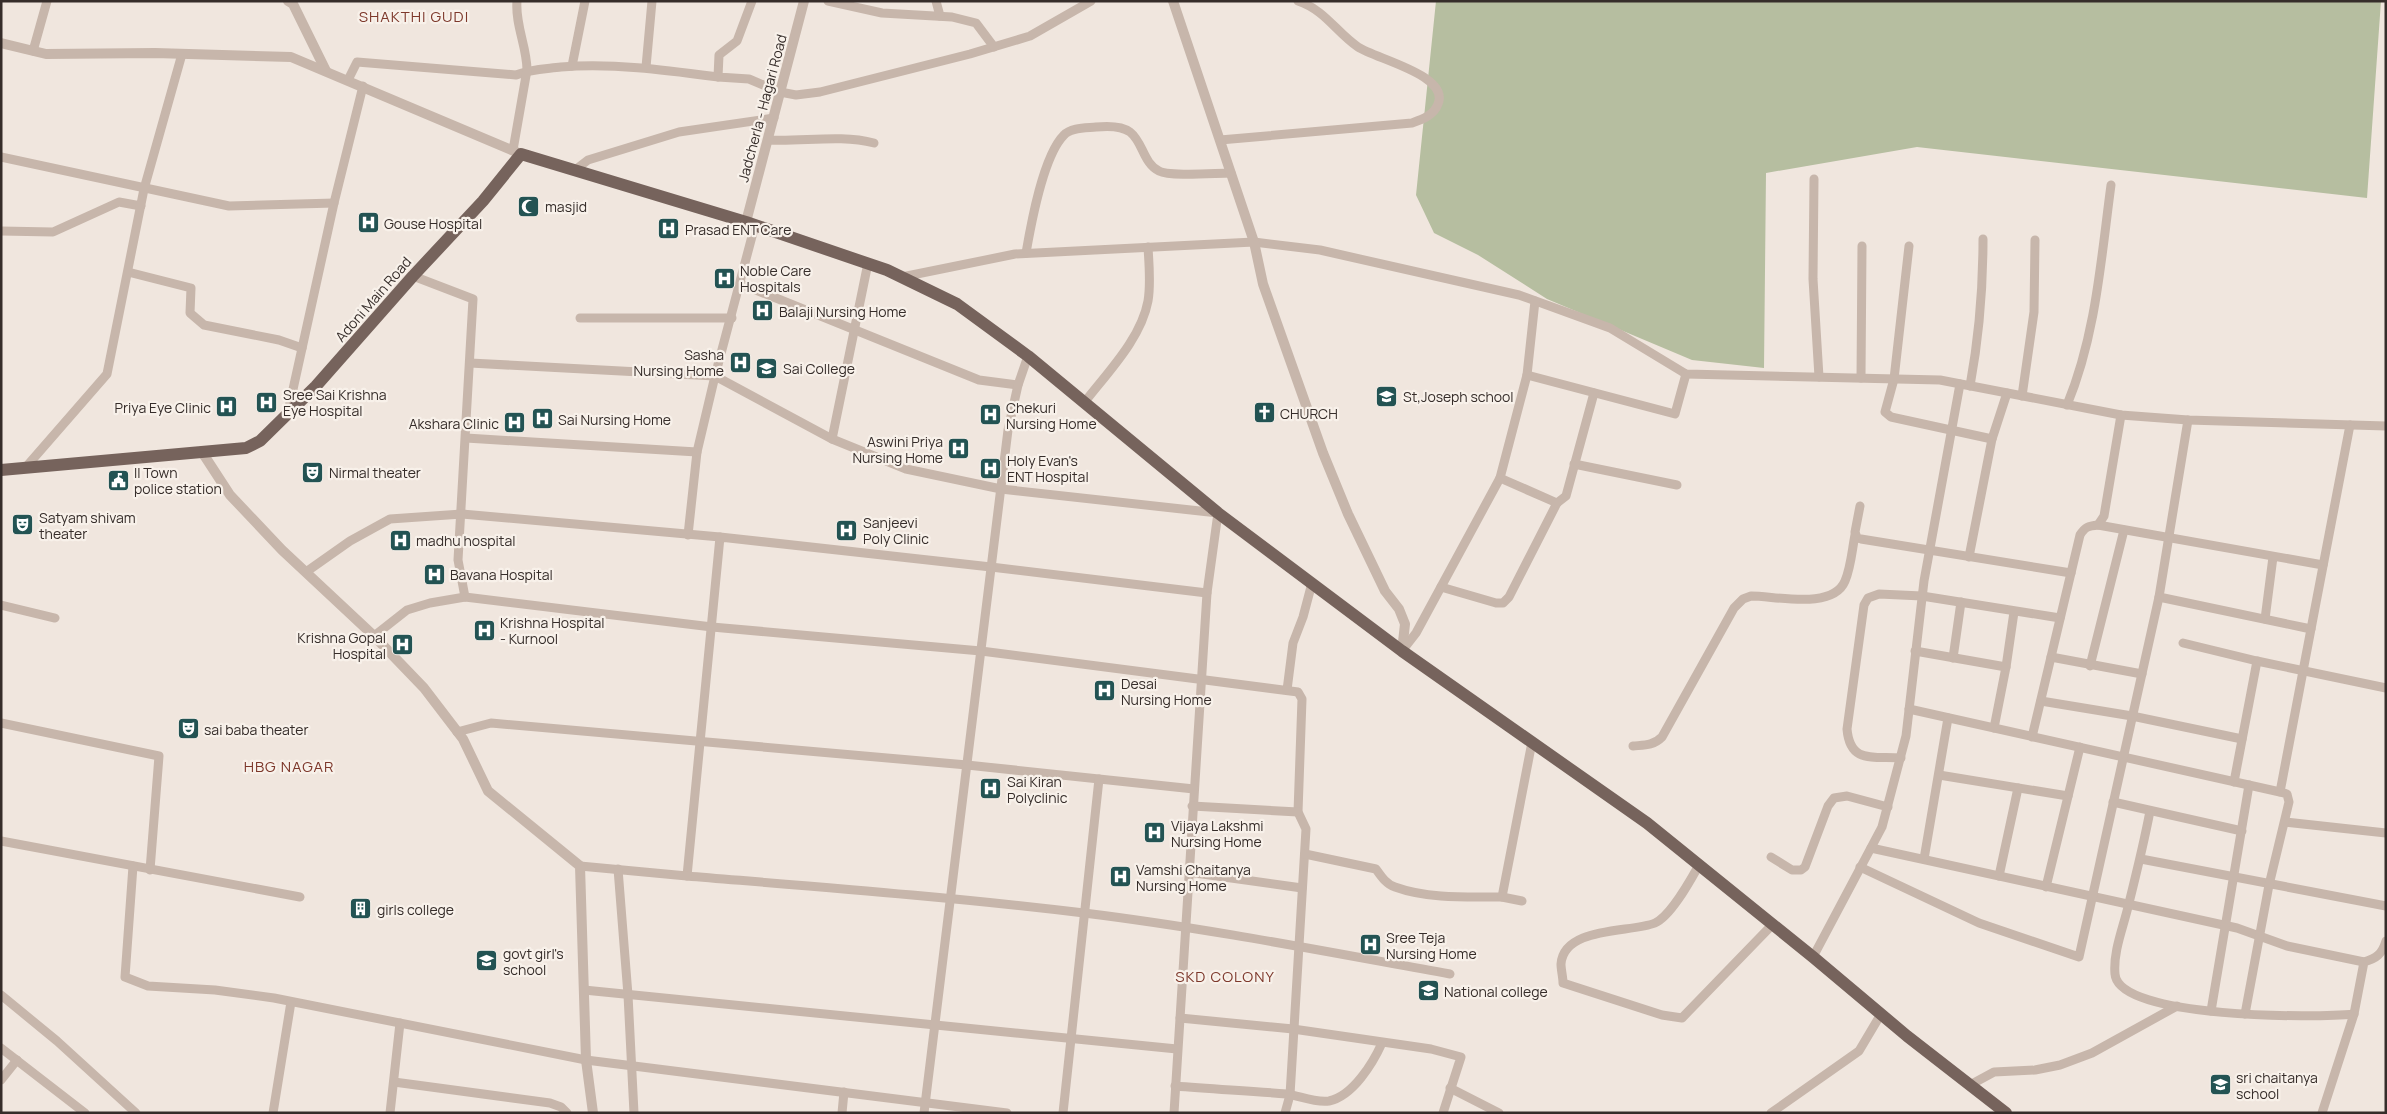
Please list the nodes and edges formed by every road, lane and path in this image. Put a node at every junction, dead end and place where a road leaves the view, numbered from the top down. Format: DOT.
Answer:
graph roads {
  1 [pos="47,1"];
  2 [pos="288,1"];
  3 [pos="517,1"];
  4 [pos="585,1"];
  5 [pos="652,1"];
  6 [pos="752,1"];
  7 [pos="804,1"];
  8 [pos="828,1"];
  9 [pos="936,1"];
  10 [pos="1091,1"];
  11 [pos="1173,1"];
  12 [pos="1298,1"];
  13 [pos="940,16"];
  14 [pos="1,43"];
  15 [pos="994,47"];
  16 [pos="33,51"];
  17 [pos="182,54"];
  18 [pos="572,66"];
  19 [pos="646,67"];
  20 [pos="527,70"];
  21 [pos="326,71"];
  22 [pos="718,77"];
  23 [pos="348,80"];
  24 [pos="363,86"];
  25 [pos="780,92"];
  26 [pos="774,118"];
  27 [pos="768,140"];
  28 [pos="1220,140"];
  29 [pos="874,144"];
  30 [pos="517,152"];
  31 [pos="1,157"];
  32 [pos="575,170"];
  33 [pos="1231,173"];
  34 [pos="1814,179"];
  35 [pos="2111,184"];
  36 [pos="144,189"];
  37 [pos="334,203"];
  38 [pos="141,206"];
  39 [pos="751,224"];
  40 [pos="1,231"];
  41 [pos="1983,239"];
  42 [pos="2035,240"];
  43 [pos="1254,242"];
  44 [pos="1862,246"];
  45 [pos="1910,246"];
  46 [pos="1148,247"];
  47 [pos="1026,253"];
  48 [pos="868,263"];
  49 [pos="128,272"];
  50 [pos="413,276"];
  51 [pos="902,277"];
  52 [pos="741,284"];
  53 [pos="1535,301"];
  54 [pos="580,318"];
  55 [pos="732,318"];
  56 [pos="855,330"];
  57 [pos="302,348"];
  58 [pos="1028,356"];
  59 [pos="470,362"];
  60 [pos="1686,374"];
  61 [pos="1527,375"];
  62 [pos="715,376"];
  63 [pos="1819,377"];
  64 [pos="1861,378"];
  65 [pos="1894,379"];
  66 [pos="1018,385"];
  67 [pos="1965,385"];
  68 [pos="1594,393"];
  69 [pos="2007,393"];
  70 [pos="2022,396"];
  71 [pos="1084,403"];
  72 [pos="2067,405"];
  73 [pos="288,415"];
  74 [pos="2121,415"];
  75 [pos="2188,420"];
  76 [pos="2350,425"];
  77 [pos="2386,426"];
  78 [pos="1953,430"];
  79 [pos="466,438"];
  80 [pos="1992,438"];
  81 [pos="832,439"];
  82 [pos="202,452"];
  83 [pos="698,452"];
  84 [pos="1574,464"];
  85 [pos="26,467"];
  86 [pos="1,470"];
  87 [pos="1500,478"];
  88 [pos="1677,485"];
  89 [pos="1001,489"];
  90 [pos="1557,503"];
  91 [pos="1860,506"];
  92 [pos="1218,512"];
  93 [pos="462,514"];
  94 [pos="2098,525"];
  95 [pos="2124,530"];
  96 [pos="688,534"];
  97 [pos="1855,535"];
  98 [pos="720,537"];
  99 [pos="2169,539"];
  100 [pos="1930,549"];
  101 [pos="1969,557"];
  102 [pos="2273,557"];
  103 [pos="2323,565"];
  104 [pos="991,567"];
  105 [pos="306,572"];
  106 [pos="2072,573"];
  107 [pos="1312,583"];
  108 [pos="1440,587"];
  109 [pos="1207,593"];
  110 [pos="1922,596"];
  111 [pos="2160,596"];
  112 [pos="465,597"];
  113 [pos="1961,602"];
  114 [pos="1,605"];
  115 [pos="2014,612"];
  116 [pos="55,618"];
  117 [pos="2060,618"];
  118 [pos="2265,619"];
  119 [pos="712,627"];
  120 [pos="2311,630"];
  121 [pos="374,636"];
  122 [pos="2183,643"];
  123 [pos="1402,650"];
  124 [pos="981,651"];
  125 [pos="1915,651"];
  126 [pos="2051,657"];
  127 [pos="1953,658"];
  128 [pos="2257,661"];
  129 [pos="2090,666"];
  130 [pos="2006,667"];
  131 [pos="2303,672"];
  132 [pos="2142,674"];
  133 [pos="1202,678"];
  134 [pos="2386,688"];
  135 [pos="1287,690"];
  136 [pos="2041,701"];
  137 [pos="1909,709"];
  138 [pos="2132,716"];
  139 [pos="1948,718"];
  140 [pos="1,723"];
  141 [pos="1994,728"];
  142 [pos="458,732"];
  143 [pos="2032,737"];
  144 [pos="2242,739"];
  145 [pos="700,741"];
  146 [pos="1532,742"];
  147 [pos="1632,746"];
  148 [pos="2080,748"];
  149 [pos="2123,757"];
  150 [pos="1901,758"];
  151 [pos="967,765"];
  152 [pos="1939,775"];
  153 [pos="1099,779"];
  154 [pos="2234,782"];
  155 [pos="2249,785"];
  156 [pos="2018,788"];
  157 [pos="1194,789"];
  158 [pos="2280,792"];
  159 [pos="2068,796"];
  160 [pos="2113,802"];
  161 [pos="1192,806"];
  162 [pos="1888,807"];
  163 [pos="2150,811"];
  164 [pos="1298,812"];
  165 [pos="2285,822"];
  166 [pos="2242,831"];
  167 [pos="2386,833"];
  168 [pos="1,841"];
  169 [pos="1871,848"];
  170 [pos="1305,854"];
  171 [pos="1771,856"];
  172 [pos="1924,859"];
  173 [pos="2141,859"];
  174 [pos="1699,865"];
  175 [pos="133,866"];
  176 [pos="580,866"];
  177 [pos="1860,867"];
  178 [pos="618,869"];
  179 [pos="150,870"];
  180 [pos="1188,872"];
  181 [pos="687,876"];
  182 [pos="1999,876"];
  183 [pos="2235,878"];
  184 [pos="2269,885"];
  185 [pos="2046,887"];
  186 [pos="1302,888"];
  187 [pos="300,896"];
  188 [pos="2092,897"];
  189 [pos="951,898"];
  190 [pos="1502,898"];
  191 [pos="1522,901"];
  192 [pos="2129,905"];
  193 [pos="2386,906"];
  194 [pos="1084,913"];
  195 [pos="1773,924"];
  196 [pos="1185,926"];
  197 [pos="2225,926"];
  198 [pos="2259,936"];
  199 [pos="2386,941"];
  200 [pos="1298,947"];
  201 [pos="1813,957"];
  202 [pos="2364,962"];
  203 [pos="1450,974"];
  204 [pos="584,990"];
  205 [pos="628,994"];
  206 [pos="1,995"];
  207 [pos="291,1002"];
  208 [pos="2177,1006"];
  209 [pos="2211,1011"];
  210 [pos="1880,1014"];
  211 [pos="2245,1014"];
  212 [pos="2354,1014"];
  213 [pos="1180,1018"];
  214 [pos="400,1023"];
  215 [pos="936,1025"];
  216 [pos="1293,1029"];
  217 [pos="1071,1039"];
  218 [pos="1382,1043"];
  219 [pos="1,1048"];
  220 [pos="1177,1049"];
  221 [pos="17,1060"];
  222 [pos="586,1060"];
  223 [pos="631,1066"];
  224 [pos="1,1080"];
  225 [pos="394,1082"];
  226 [pos="1970,1085"];
  227 [pos="1175,1086"];
  228 [pos="1450,1088"];
  229 [pos="844,1092"];
  230 [pos="1290,1095"];
  231 [pos="925,1102"];
  232 [pos="85,1113"];
  233 [pos="136,1113"];
  234 [pos="273,1113"];
  235 [pos="390,1113"];
  236 [pos="567,1113"];
  237 [pos="592,1113"];
  238 [pos="634,1113"];
  239 [pos="842,1113"];
  240 [pos="924,1113"];
  241 [pos="1007,1113"];
  242 [pos="1063,1113"];
  243 [pos="1174,1113"];
  244 [pos="1285,1113"];
  245 [pos="1443,1113"];
  246 [pos="1499,1113"];
  247 [pos="1772,1113"];
  248 [pos="2006,1113"];
  249 [pos="2322,1113"];
  1 -- 16 [label="street"];
  2 -- 21 [label="street"];
  3 -- 20 [label="street"];
  4 -- 18 [label="street"];
  5 -- 19 [label="street"];
  6 -- 22 [label="street"];
  7 -- 25 [label="street, Jadcherla - Hagari Road"];
  8 -- 13 [label="street"];
  9 -- 13 [label="street"];
  10 -- 15 [label="street"];
  11 -- 28 [label="street"];
  12 -- 28 [label="street"];
  13 -- 15 [label="street"];
  14 -- 16 [label="street"];
  15 -- 25 [label="street"];
  16 -- 17 [label="street"];
  17 -- 21 [label="street"];
  17 -- 36 [label="street"];
  18 -- 19 [label="street"];
  18 -- 20 [label="street"];
  19 -- 22 [label="street"];
  20 -- 23 [label="street"];
  20 -- 30 [label="street"];
  21 -- 23 [label="street"];
  22 -- 25 [label="street"];
  23 -- 24 [label="street"];
  24 -- 30 [label="street"];
  24 -- 37 [label="street"];
  25 -- 26 [label="street, Jadcherla - Hagari Road"];
  26 -- 27 [label="street, Jadcherla - Hagari Road"];
  26 -- 32 [label="street"];
  27 -- 29 [label="street"];
  27 -- 39 [label="street, Jadcherla - Hagari Road"];
  28 -- 33 [label="street"];
  30 -- 32 [label="main road"];
  30 -- 50 [label="main road, Adoni Main Road"];
  31 -- 36 [label="street"];
  32 -- 39 [label="main road"];
  33 -- 43 [label="street"];
  33 -- 47 [label="street"];
  34 -- 63 [label="street"];
  35 -- 72 [label="street"];
  36 -- 37 [label="street"];
  36 -- 38 [label="street"];
  37 -- 57 [label="street"];
  38 -- 40 [label="street"];
  38 -- 49 [label="street"];
  39 -- 48 [label="main road"];
  39 -- 52 [label="street"];
  41 -- 67 [label="street"];
  42 -- 70 [label="street"];
  43 -- 46 [label="street"];
  43 -- 53 [label="street"];
  43 -- 123 [label="street"];
  44 -- 64 [label="street"];
  45 -- 65 [label="street"];
  46 -- 47 [label="street"];
  46 -- 71 [label="street"];
  47 -- 51 [label="street"];
  48 -- 51 [label="main road"];
  48 -- 56 [label="street"];
  49 -- 57 [label="street"];
  49 -- 85 [label="street"];
  50 -- 59 [label="street"];
  50 -- 73 [label="main road, Adoni Main Road"];
  51 -- 58 [label="main road"];
  52 -- 55 [label="street"];
  52 -- 56 [label="street"];
  53 -- 60 [label="street"];
  53 -- 61 [label="street"];
  54 -- 55 [label="street"];
  55 -- 62 [label="street"];
  56 -- 66 [label="street"];
  56 -- 81 [label="street"];
  57 -- 73 [label="street"];
  58 -- 66 [label="street"];
  58 -- 71 [label="main road"];
  59 -- 62 [label="street"];
  59 -- 79 [label="street"];
  60 -- 63 [label="street"];
  60 -- 68 [label="street"];
  61 -- 68 [label="street"];
  61 -- 87 [label="street"];
  62 -- 81 [label="street"];
  62 -- 83 [label="street"];
  63 -- 64 [label="street"];
  64 -- 65 [label="street"];
  65 -- 67 [label="street"];
  65 -- 78 [label="street"];
  66 -- 89 [label="street"];
  67 -- 69 [label="street"];
  67 -- 78 [label="street"];
  68 -- 84 [label="street"];
  69 -- 70 [label="street"];
  69 -- 80 [label="street"];
  70 -- 72 [label="street"];
  71 -- 92 [label="main road"];
  72 -- 74 [label="street"];
  73 -- 82 [label="main road, Adoni Main Road"];
  74 -- 75 [label="street"];
  74 -- 94 [label="street"];
  75 -- 76 [label="street"];
  75 -- 99 [label="street"];
  76 -- 77 [label="street"];
  76 -- 103 [label="street"];
  78 -- 80 [label="street"];
  78 -- 100 [label="street"];
  79 -- 83 [label="street"];
  79 -- 93 [label="street"];
  80 -- 101 [label="street"];
  81 -- 89 [label="street"];
  82 -- 85 [label="main road, Adoni Main Road"];
  82 -- 105 [label="street"];
  83 -- 96 [label="street"];
  84 -- 88 [label="street"];
  84 -- 90 [label="street"];
  85 -- 86 [label="main road, Adoni Main Road"];
  87 -- 90 [label="street"];
  87 -- 108 [label="street"];
  89 -- 92 [label="street"];
  89 -- 104 [label="street"];
  90 -- 108 [label="street"];
  91 -- 97 [label="street"];
  92 -- 107 [label="main road"];
  92 -- 109 [label="street"];
  93 -- 96 [label="street"];
  93 -- 105 [label="street"];
  93 -- 112 [label="street"];
  94 -- 95 [label="street"];
  94 -- 106 [label="street"];
  95 -- 99 [label="street"];
  95 -- 129 [label="street"];
  96 -- 98 [label="street"];
  97 -- 100 [label="street"];
  97 -- 147 [label="street"];
  98 -- 104 [label="street"];
  98 -- 119 [label="street"];
  99 -- 102 [label="street"];
  99 -- 111 [label="street"];
  100 -- 101 [label="street"];
  100 -- 110 [label="street"];
  101 -- 106 [label="street"];
  102 -- 103 [label="street"];
  102 -- 118 [label="street"];
  103 -- 120 [label="street"];
  104 -- 109 [label="street"];
  104 -- 124 [label="street"];
  105 -- 121 [label="street"];
  106 -- 117 [label="street"];
  107 -- 123 [label="main road"];
  107 -- 135 [label="street"];
  108 -- 123 [label="street"];
  109 -- 133 [label="street"];
  110 -- 113 [label="street"];
  110 -- 125 [label="street"];
  110 -- 150 [label="street"];
  111 -- 118 [label="street"];
  111 -- 132 [label="street"];
  112 -- 119 [label="street"];
  112 -- 121 [label="street"];
  113 -- 115 [label="street"];
  113 -- 127 [label="street"];
  114 -- 116 [label="street"];
  115 -- 117 [label="street"];
  115 -- 130 [label="street"];
  117 -- 126 [label="street"];
  118 -- 120 [label="street"];
  119 -- 124 [label="street"];
  119 -- 145 [label="street"];
  120 -- 131 [label="street"];
  121 -- 142 [label="street"];
  122 -- 128 [label="street"];
  123 -- 146 [label="main road"];
  124 -- 133 [label="street"];
  124 -- 151 [label="street"];
  125 -- 127 [label="street"];
  125 -- 137 [label="street"];
  126 -- 129 [label="street"];
  126 -- 136 [label="street"];
  127 -- 130 [label="street"];
  128 -- 131 [label="street"];
  128 -- 144 [label="street"];
  129 -- 132 [label="street"];
  130 -- 141 [label="street"];
  131 -- 134 [label="street"];
  131 -- 158 [label="street"];
  132 -- 138 [label="street"];
  133 -- 135 [label="street"];
  133 -- 157 [label="street"];
  135 -- 164 [label="street"];
  136 -- 138 [label="street"];
  136 -- 143 [label="street"];
  137 -- 139 [label="street"];
  137 -- 150 [label="street"];
  138 -- 144 [label="street"];
  138 -- 149 [label="street"];
  139 -- 141 [label="street"];
  139 -- 152 [label="street"];
  140 -- 179 [label="street"];
  141 -- 143 [label="street"];
  142 -- 145 [label="street"];
  142 -- 176 [label="street"];
  143 -- 148 [label="street"];
  144 -- 154 [label="street"];
  145 -- 151 [label="street"];
  145 -- 181 [label="street"];
  146 -- 174 [label="main road"];
  146 -- 190 [label="street"];
  148 -- 149 [label="street"];
  148 -- 159 [label="street"];
  149 -- 154 [label="street"];
  149 -- 160 [label="street"];
  150 -- 162 [label="street"];
  151 -- 153 [label="street"];
  151 -- 189 [label="street"];
  152 -- 156 [label="street"];
  152 -- 172 [label="street"];
  153 -- 157 [label="street"];
  153 -- 194 [label="street"];
  154 -- 155 [label="street"];
  155 -- 158 [label="street"];
  155 -- 166 [label="street"];
  156 -- 159 [label="street"];
  156 -- 182 [label="street"];
  157 -- 161 [label="street"];
  158 -- 165 [label="street"];
  159 -- 185 [label="street"];
  160 -- 163 [label="street"];
  160 -- 188 [label="street"];
  161 -- 164 [label="street"];
  161 -- 180 [label="street"];
  162 -- 169 [label="street"];
  162 -- 171 [label="street"];
  163 -- 166 [label="street"];
  163 -- 173 [label="street"];
  164 -- 170 [label="street"];
  165 -- 167 [label="street"];
  165 -- 184 [label="street"];
  166 -- 183 [label="street"];
  168 -- 175 [label="street"];
  169 -- 172 [label="street"];
  169 -- 177 [label="street"];
  170 -- 186 [label="street"];
  170 -- 190 [label="street"];
  172 -- 182 [label="street"];
  173 -- 183 [label="street"];
  173 -- 192 [label="street"];
  174 -- 195 [label="main road"];
  174 -- 195 [label="street"];
  175 -- 179 [label="street"];
  175 -- 207 [label="street"];
  176 -- 178 [label="street"];
  176 -- 204 [label="street"];
  177 -- 188 [label="street"];
  177 -- 201 [label="street"];
  178 -- 181 [label="street"];
  178 -- 205 [label="street"];
  179 -- 187 [label="street"];
  180 -- 186 [label="street"];
  180 -- 196 [label="street"];
  181 -- 189 [label="street"];
  182 -- 185 [label="street"];
  183 -- 184 [label="street"];
  183 -- 197 [label="street"];
  184 -- 193 [label="street"];
  184 -- 198 [label="street"];
  185 -- 188 [label="street"];
  186 -- 200 [label="street"];
  188 -- 192 [label="street"];
  189 -- 194 [label="street"];
  189 -- 215 [label="street"];
  190 -- 191 [label="street"];
  192 -- 197 [label="street"];
  192 -- 208 [label="street"];
  194 -- 196 [label="street"];
  194 -- 217 [label="street"];
  195 -- 201 [label="main road"];
  196 -- 200 [label="street"];
  196 -- 213 [label="street"];
  197 -- 198 [label="street"];
  197 -- 209 [label="street"];
  198 -- 202 [label="street"];
  198 -- 211 [label="street"];
  199 -- 202 [label="street"];
  200 -- 203 [label="street"];
  200 -- 216 [label="street"];
  201 -- 210 [label="main road"];
  202 -- 212 [label="street"];
  204 -- 205 [label="street"];
  204 -- 222 [label="street"];
  205 -- 215 [label="street"];
  205 -- 223 [label="street"];
  206 -- 233 [label="street"];
  207 -- 214 [label="street"];
  207 -- 234 [label="street"];
  208 -- 209 [label="street"];
  208 -- 226 [label="street"];
  209 -- 211 [label="street"];
  210 -- 226 [label="main road"];
  210 -- 247 [label="street"];
  211 -- 212 [label="street"];
  212 -- 249 [label="street"];
  213 -- 216 [label="street"];
  213 -- 220 [label="street"];
  214 -- 222 [label="street"];
  214 -- 225 [label="street"];
  215 -- 217 [label="street"];
  215 -- 231 [label="street"];
  216 -- 218 [label="street"];
  216 -- 230 [label="street"];
  217 -- 220 [label="street"];
  217 -- 242 [label="street"];
  218 -- 228 [label="street"];
  218 -- 230 [label="street"];
  219 -- 221 [label="street"];
  220 -- 227 [label="street"];
  221 -- 224 [label="street"];
  221 -- 232 [label="street"];
  222 -- 223 [label="street"];
  222 -- 237 [label="street"];
  223 -- 229 [label="street"];
  223 -- 238 [label="street"];
  225 -- 235 [label="street"];
  225 -- 236 [label="street"];
  226 -- 248 [label="main road"];
  227 -- 230 [label="street"];
  227 -- 243 [label="street"];
  228 -- 245 [label="street"];
  228 -- 246 [label="street"];
  229 -- 231 [label="street"];
  229 -- 239 [label="street"];
  230 -- 244 [label="street"];
  231 -- 240 [label="street"];
  231 -- 241 [label="street"];
}
